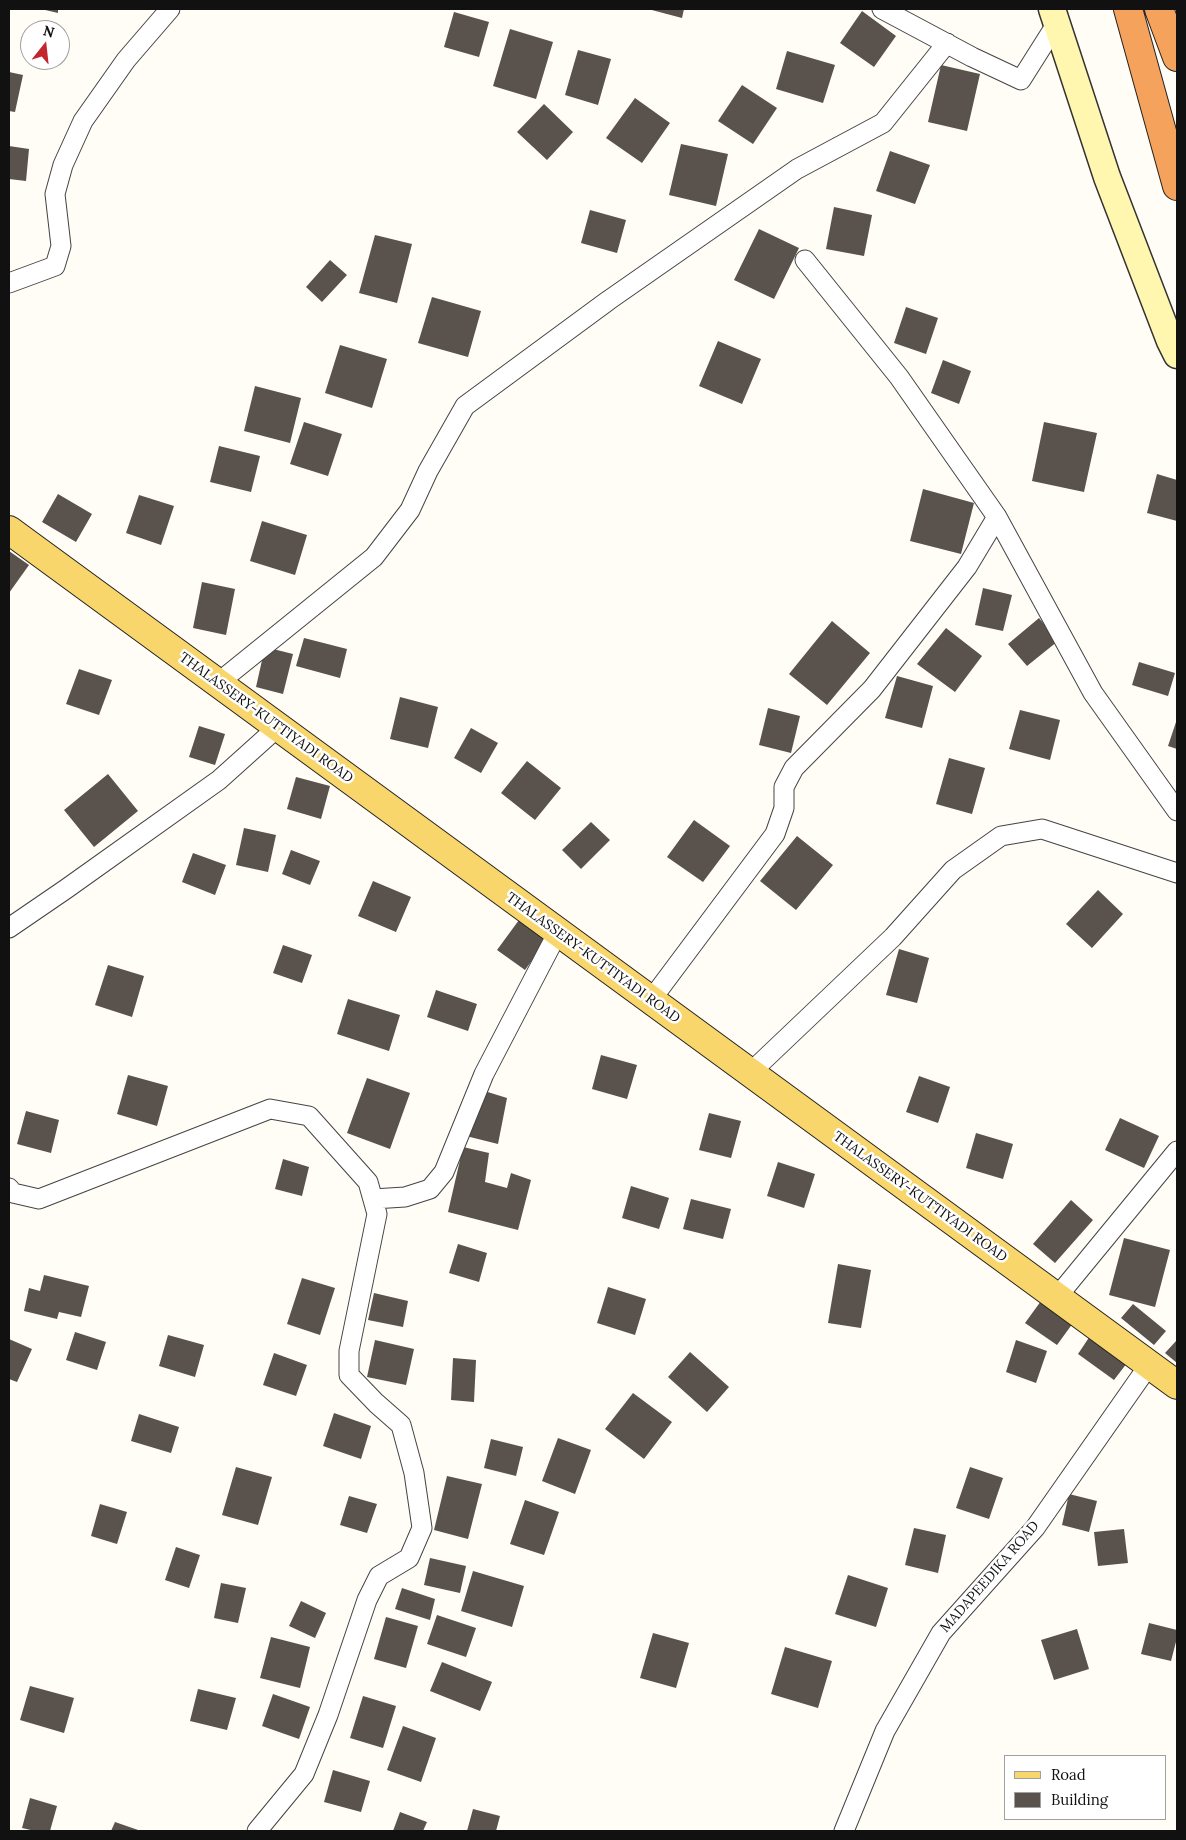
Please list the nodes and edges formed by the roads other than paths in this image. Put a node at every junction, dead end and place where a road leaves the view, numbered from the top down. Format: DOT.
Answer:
graph roads {
  1 [pos="170,9"];
  2 [pos="882,9"];
  3 [pos="1128,9"];
  4 [pos="1159,9"];
  5 [pos="1054,16"];
  6 [pos="947,43"];
  7 [pos="1177,57"];
  8 [pos="1177,186"];
  9 [pos="805,260"];
  10 [pos="9,283"];
  11 [pos="1177,355"];
  12 [pos="996,517"];
  13 [pos="9,530"];
  14 [pos="218,683"];
  15 [pos="278,727"];
  16 [pos="1177,811"];
  17 [pos="1177,874"];
  18 [pos="9,928"];
  19 [pos="558,932"];
  20 [pos="651,1000"];
  21 [pos="750,1073"];
  22 [pos="1177,1151"];
  23 [pos="9,1188"];
  24 [pos="373,1199"];
  25 [pos="1057,1297"];
  26 [pos="1149,1365"];
  27 [pos="1177,1385"];
  28 [pos="257,1831"];
  29 [pos="844,1831"];
  1 -- 10 [label="street"];
  2 -- 6 [label="street"];
  3 -- 8 [label="highway"];
  4 -- 7 [label="highway"];
  5 -- 6 [label="street"];
  5 -- 11 [label="street"];
  6 -- 14 [label="street"];
  9 -- 12 [label="street"];
  12 -- 16 [label="street"];
  12 -- 20 [label="street"];
  13 -- 14 [label="main road, THALASSERY-KUTTIYADI ROAD"];
  14 -- 15 [label="main road, THALASSERY-KUTTIYADI ROAD"];
  15 -- 18 [label="street"];
  15 -- 19 [label="main road, THALASSERY-KUTTIYADI ROAD"];
  17 -- 21 [label="street"];
  19 -- 20 [label="main road, THALASSERY-KUTTIYADI ROAD"];
  19 -- 24 [label="street"];
  20 -- 21 [label="main road, THALASSERY-KUTTIYADI ROAD"];
  21 -- 25 [label="main road, THALASSERY-KUTTIYADI ROAD"];
  22 -- 25 [label="street"];
  23 -- 24 [label="street"];
  24 -- 28 [label="street"];
  25 -- 26 [label="main road, THALASSERY-KUTTIYADI ROAD"];
  26 -- 27 [label="main road, THALASSERY-KUTTIYADI ROAD"];
  26 -- 29 [label="street, MADAPEEDIKA ROAD"];
}
